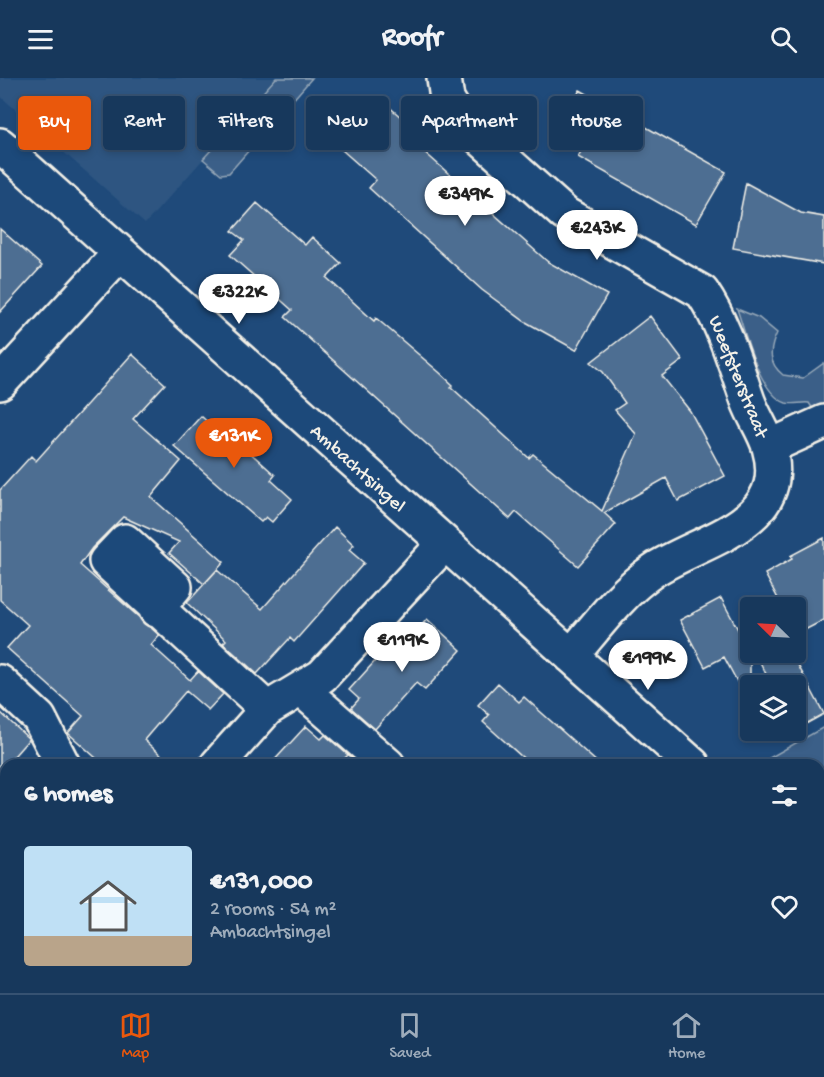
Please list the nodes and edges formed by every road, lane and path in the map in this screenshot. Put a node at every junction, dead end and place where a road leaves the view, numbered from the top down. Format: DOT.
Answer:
graph roads {
  1 [pos="444,78"];
  2 [pos="0,145"];
  3 [pos="120,253"];
  4 [pos="0,383"];
  5 [pos="824,422"];
  6 [pos="769,447"];
  7 [pos="444,544"];
  8 [pos="156,610"];
  9 [pos="571,656"];
  10 [pos="0,682"];
  11 [pos="301,689"];
  12 [pos="267,710"];
  13 [pos="60,759"];
  14 [pos="222,759"];
  15 [pos="381,759"];
  16 [pos="686,759"];
  1 -- 6 [label="street, Weefsterstraat"];
  2 -- 3 [label="street, Ambachtsingel"];
  3 -- 4 [label="street"];
  3 -- 7 [label="street, Ambachtsingel"];
  5 -- 6 [label="street, Weefsterstraat"];
  6 -- 9 [label="street, Weefsterstraat"];
  7 -- 9 [label="street, Ambachtsingel"];
  7 -- 11 [label="street"];
  8 -- 12 [label="street"];
  9 -- 16 [label="street, Ambachtsingel"];
  10 -- 13 [label="street"];
  11 -- 12 [label="street"];
  11 -- 15 [label="street"];
  12 -- 14 [label="street"];
}
